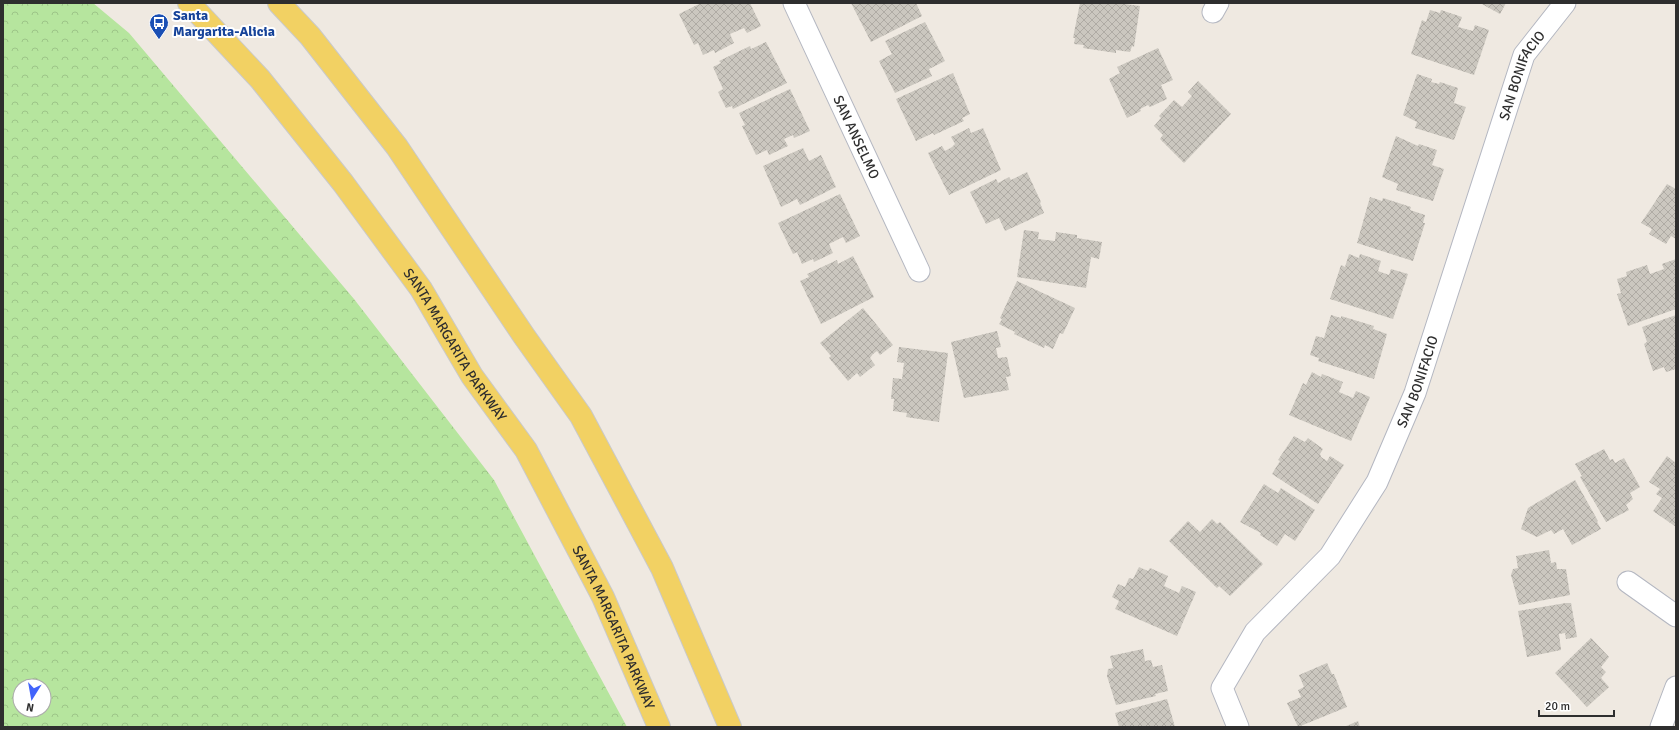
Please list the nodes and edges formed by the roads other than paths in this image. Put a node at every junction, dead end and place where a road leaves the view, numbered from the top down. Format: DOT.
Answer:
graph roads {
  1 [pos="189,3"];
  2 [pos="279,3"];
  3 [pos="794,3"];
  4 [pos="1564,3"];
  5 [pos="919,271"];
  6 [pos="1628,582"];
  7 [pos="1676,616"];
  8 [pos="1676,687"];
  9 [pos="659,727"];
  10 [pos="730,727"];
  11 [pos="1238,727"];
  12 [pos="1661,727"];
  1 -- 9 [label="main road, SANTA MARGARITA PARKWAY"];
  2 -- 10 [label="main road"];
  3 -- 5 [label="street, SAN ANSELMO"];
  4 -- 11 [label="street, SAN BONIFACIO"];
  6 -- 7 [label="street"];
  8 -- 12 [label="street"];
}
